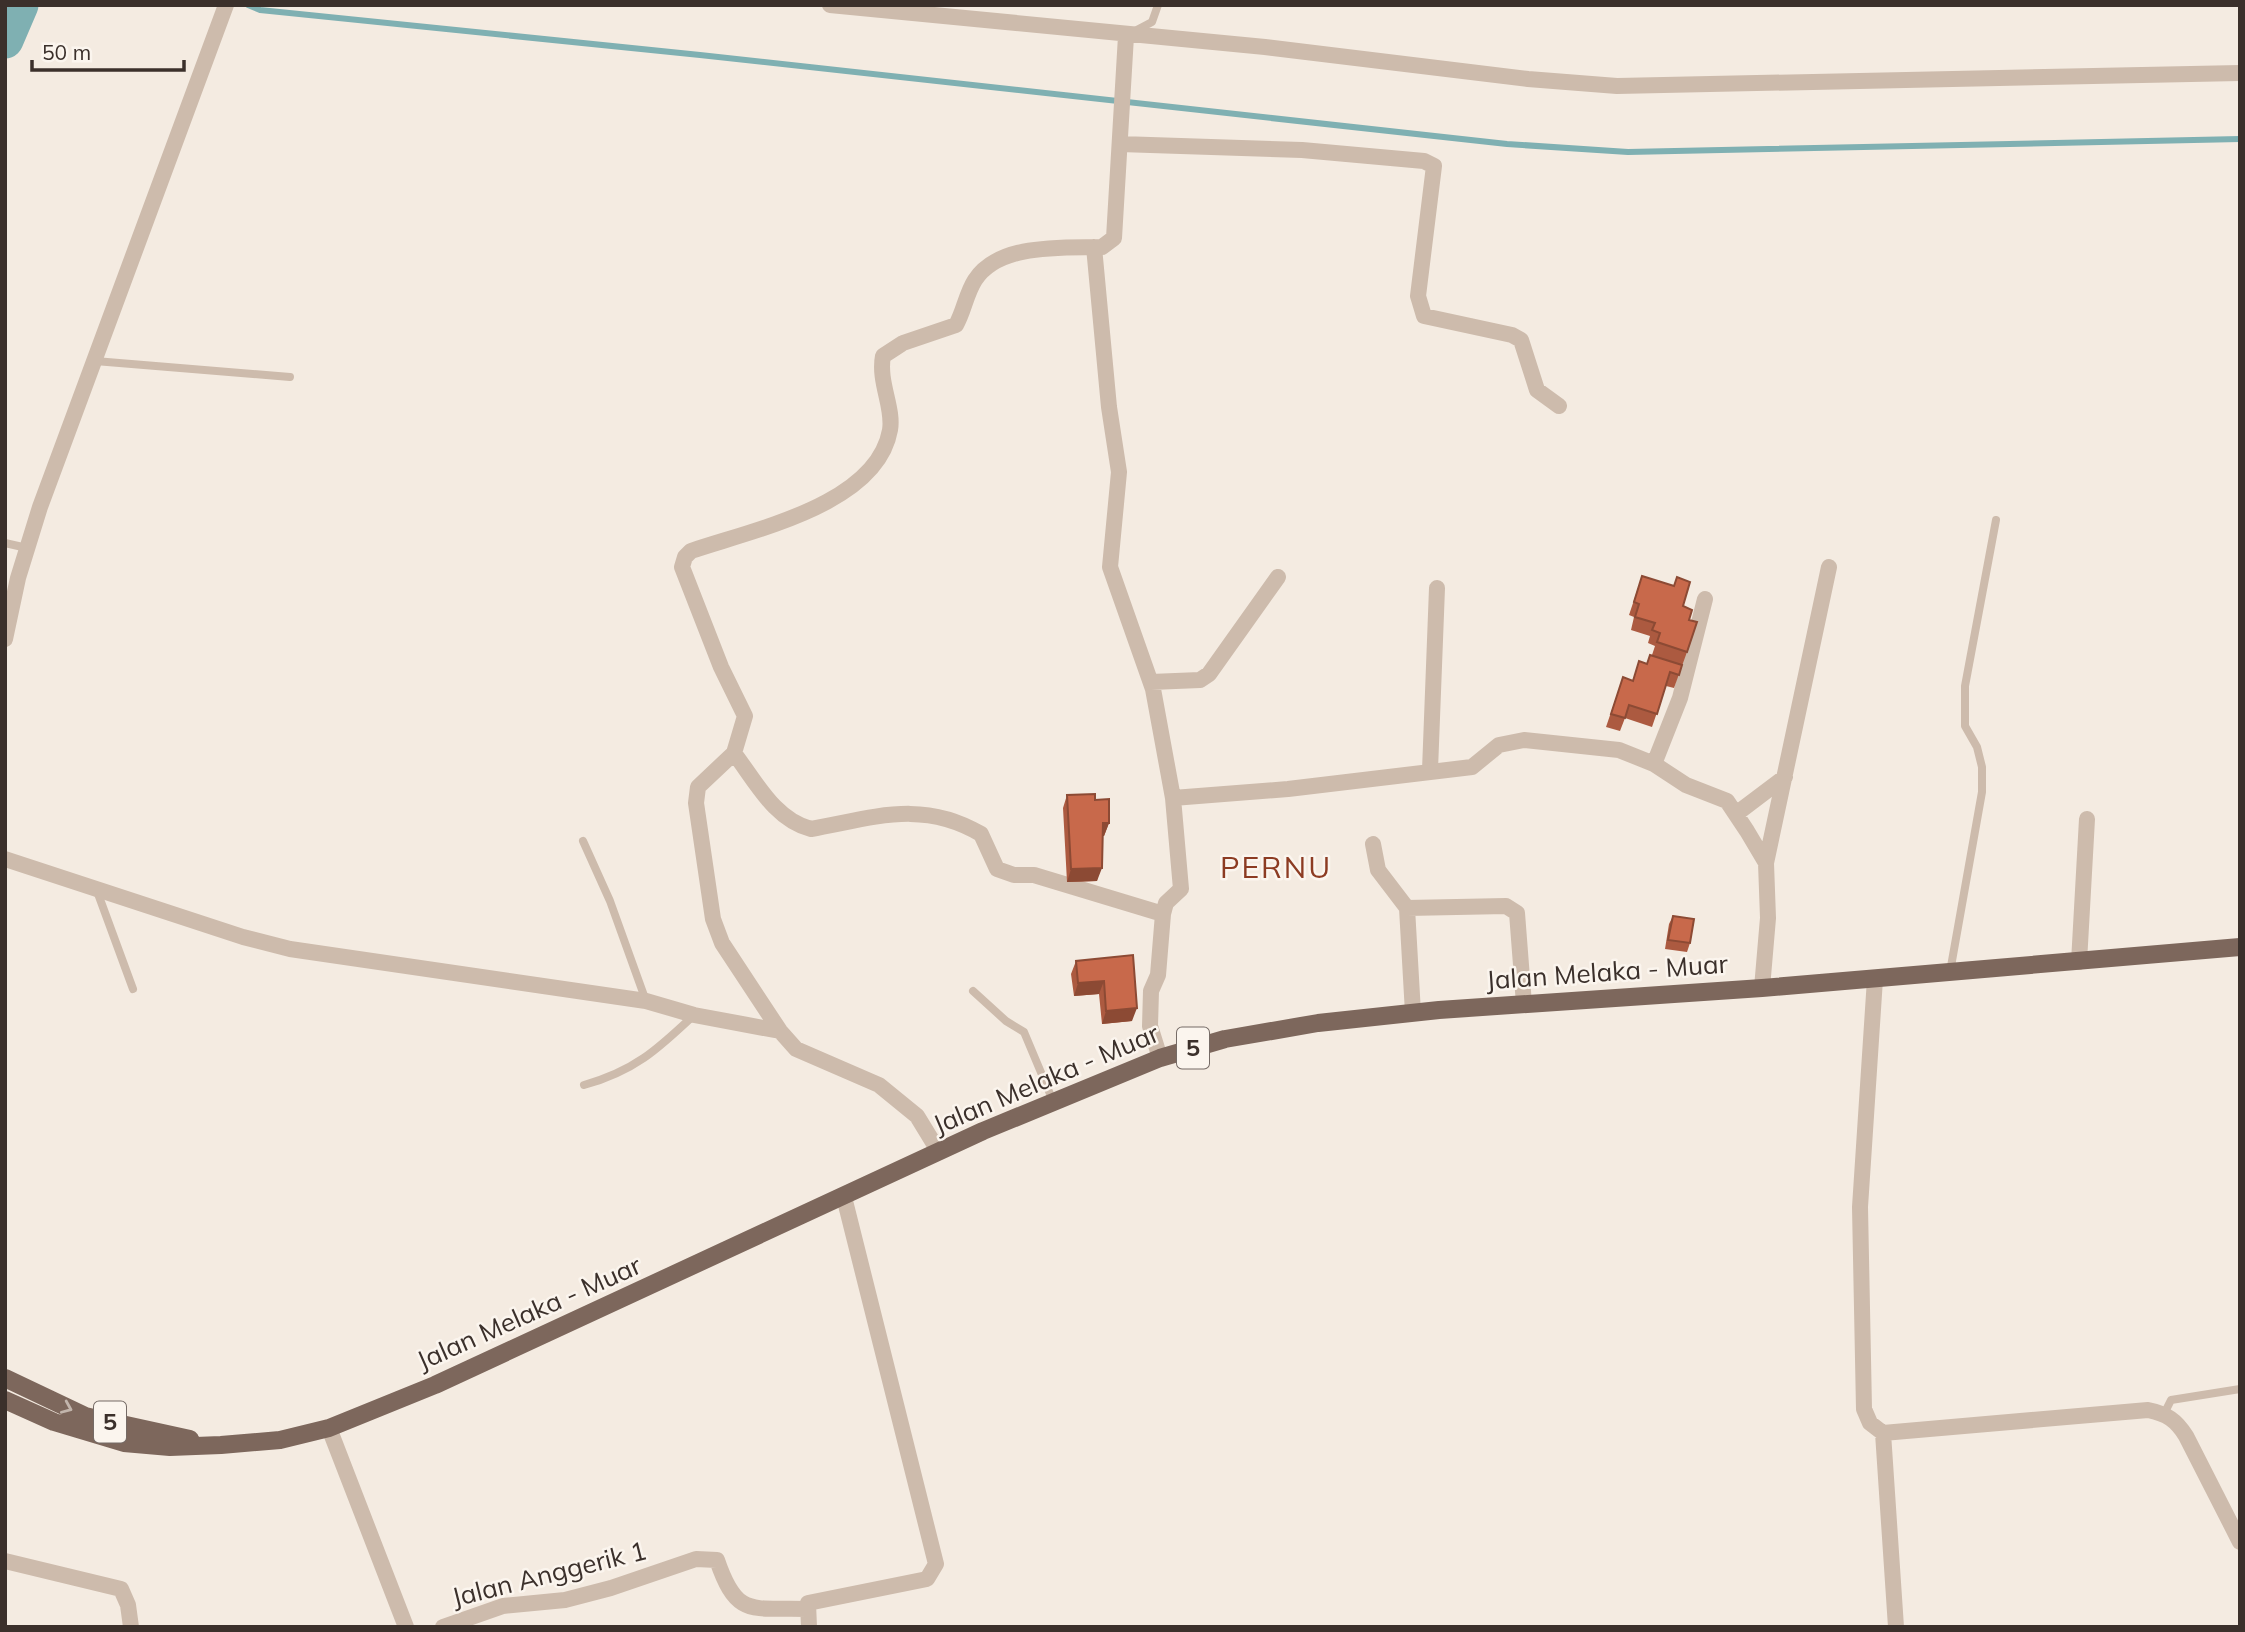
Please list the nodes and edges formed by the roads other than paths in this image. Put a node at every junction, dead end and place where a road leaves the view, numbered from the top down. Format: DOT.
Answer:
graph roads {
  1 [pos="226,5"];
  2 [pos="830,5"];
  3 [pos="1158,5"];
  4 [pos="860,7"];
  5 [pos="1126,36"];
  6 [pos="2240,73"];
  7 [pos="1120,144"];
  8 [pos="1094,247"];
  9 [pos="95,361"];
  10 [pos="290,377"];
  11 [pos="1559,406"];
  12 [pos="1996,520"];
  13 [pos="5,543"];
  14 [pos="27,548"];
  15 [pos="1829,567"];
  16 [pos="1278,577"];
  17 [pos="1437,588"];
  18 [pos="1705,599"];
  19 [pos="5,639"];
  20 [pos="1151,682"];
  21 [pos="734,753"];
  22 [pos="1654,764"];
  23 [pos="1430,770"];
  24 [pos="1785,777"];
  25 [pos="1173,799"];
  26 [pos="1736,814"];
  27 [pos="2087,819"];
  28 [pos="583,841"];
  29 [pos="1373,844"];
  30 [pos="5,859"];
  31 [pos="1766,863"];
  32 [pos="96,888"];
  33 [pos="1407,908"];
  34 [pos="1163,914"];
  35 [pos="2240,947"];
  36 [pos="2079,962"];
  37 [pos="1950,972"];
  38 [pos="1875,979"];
  39 [pos="1762,988"];
  40 [pos="133,989"];
  41 [pos="972,991"];
  42 [pos="646,1001"];
  43 [pos="1524,1004"];
  44 [pos="1413,1013"];
  45 [pos="694,1015"];
  46 [pos="780,1031"];
  47 [pos="1158,1051"];
  48 [pos="584,1085"];
  49 [pos="1053,1101"];
  50 [pos="939,1152"];
  51 [pos="844,1197"];
  52 [pos="5,1378"];
  53 [pos="2240,1389"];
  54 [pos="5,1400"];
  55 [pos="2164,1414"];
  56 [pos="329,1428"];
  57 [pos="1883,1433"];
  58 [pos="221,1445"];
  59 [pos="2240,1542"];
  60 [pos="5,1561"];
  61 [pos="807,1609"];
  62 [pos="131,1627"];
  63 [pos="406,1627"];
  64 [pos="443,1627"];
  65 [pos="809,1627"];
  66 [pos="1896,1627"];
  1 -- 9 [label="street"];
  2 -- 4 [label="street"];
  3 -- 5 [label="lane"];
  4 -- 5 [label="street"];
  5 -- 6 [label="street"];
  5 -- 7 [label="street"];
  7 -- 8 [label="street"];
  7 -- 11 [label="street"];
  8 -- 20 [label="street"];
  8 -- 21 [label="street"];
  9 -- 10 [label="lane"];
  9 -- 14 [label="street"];
  12 -- 37 [label="lane"];
  13 -- 14 [label="lane"];
  14 -- 19 [label="street"];
  15 -- 24 [label="street"];
  16 -- 20 [label="street"];
  17 -- 23 [label="street"];
  18 -- 22 [label="street"];
  20 -- 25 [label="street"];
  21 -- 34 [label="street"];
  21 -- 46 [label="street"];
  22 -- 23 [label="street"];
  22 -- 26 [label="street"];
  23 -- 25 [label="street"];
  24 -- 26 [label="street"];
  24 -- 31 [label="street"];
  25 -- 34 [label="street"];
  26 -- 31 [label="street"];
  27 -- 36 [label="street"];
  28 -- 42 [label="lane"];
  29 -- 33 [label="street"];
  30 -- 32 [label="street"];
  31 -- 39 [label="street"];
  32 -- 40 [label="lane"];
  32 -- 42 [label="street"];
  33 -- 43 [label="street"];
  33 -- 44 [label="street"];
  34 -- 47 [label="street"];
  35 -- 36 [label="main road, Jalan Melaka - Muar / 5"];
  36 -- 37 [label="main road, Jalan Melaka - Muar / 5"];
  37 -- 38 [label="main road, Jalan Melaka - Muar / 5"];
  38 -- 39 [label="main road, Jalan Melaka - Muar / 5"];
  38 -- 57 [label="street"];
  39 -- 43 [label="main road, Jalan Melaka - Muar / 5"];
  41 -- 49 [label="lane"];
  42 -- 45 [label="street"];
  43 -- 44 [label="main road, Jalan Melaka - Muar / 5"];
  44 -- 47 [label="main road, Jalan Melaka - Muar / 5"];
  45 -- 46 [label="street"];
  45 -- 48 [label="lane"];
  46 -- 50 [label="street"];
  47 -- 49 [label="main road, Jalan Melaka - Muar / 5"];
  49 -- 50 [label="main road, Jalan Melaka - Muar / 5"];
  50 -- 51 [label="main road, Jalan Melaka - Muar / 5"];
  51 -- 56 [label="main road, Jalan Melaka - Muar / 5"];
  51 -- 61 [label="street"];
  52 -- 58 [label="main road, Jalan Melaka - Muar / 5, one-way"];
  53 -- 55 [label="lane"];
  54 -- 58 [label="main road, Jalan Melaka - Muar / 5"];
  55 -- 57 [label="street"];
  55 -- 59 [label="street"];
  56 -- 58 [label="main road, Jalan Melaka - Muar / 5"];
  56 -- 63 [label="street"];
  57 -- 66 [label="street"];
  60 -- 62 [label="street"];
  61 -- 64 [label="street, Jalan Anggerik 1"];
  61 -- 65 [label="street"];
}
